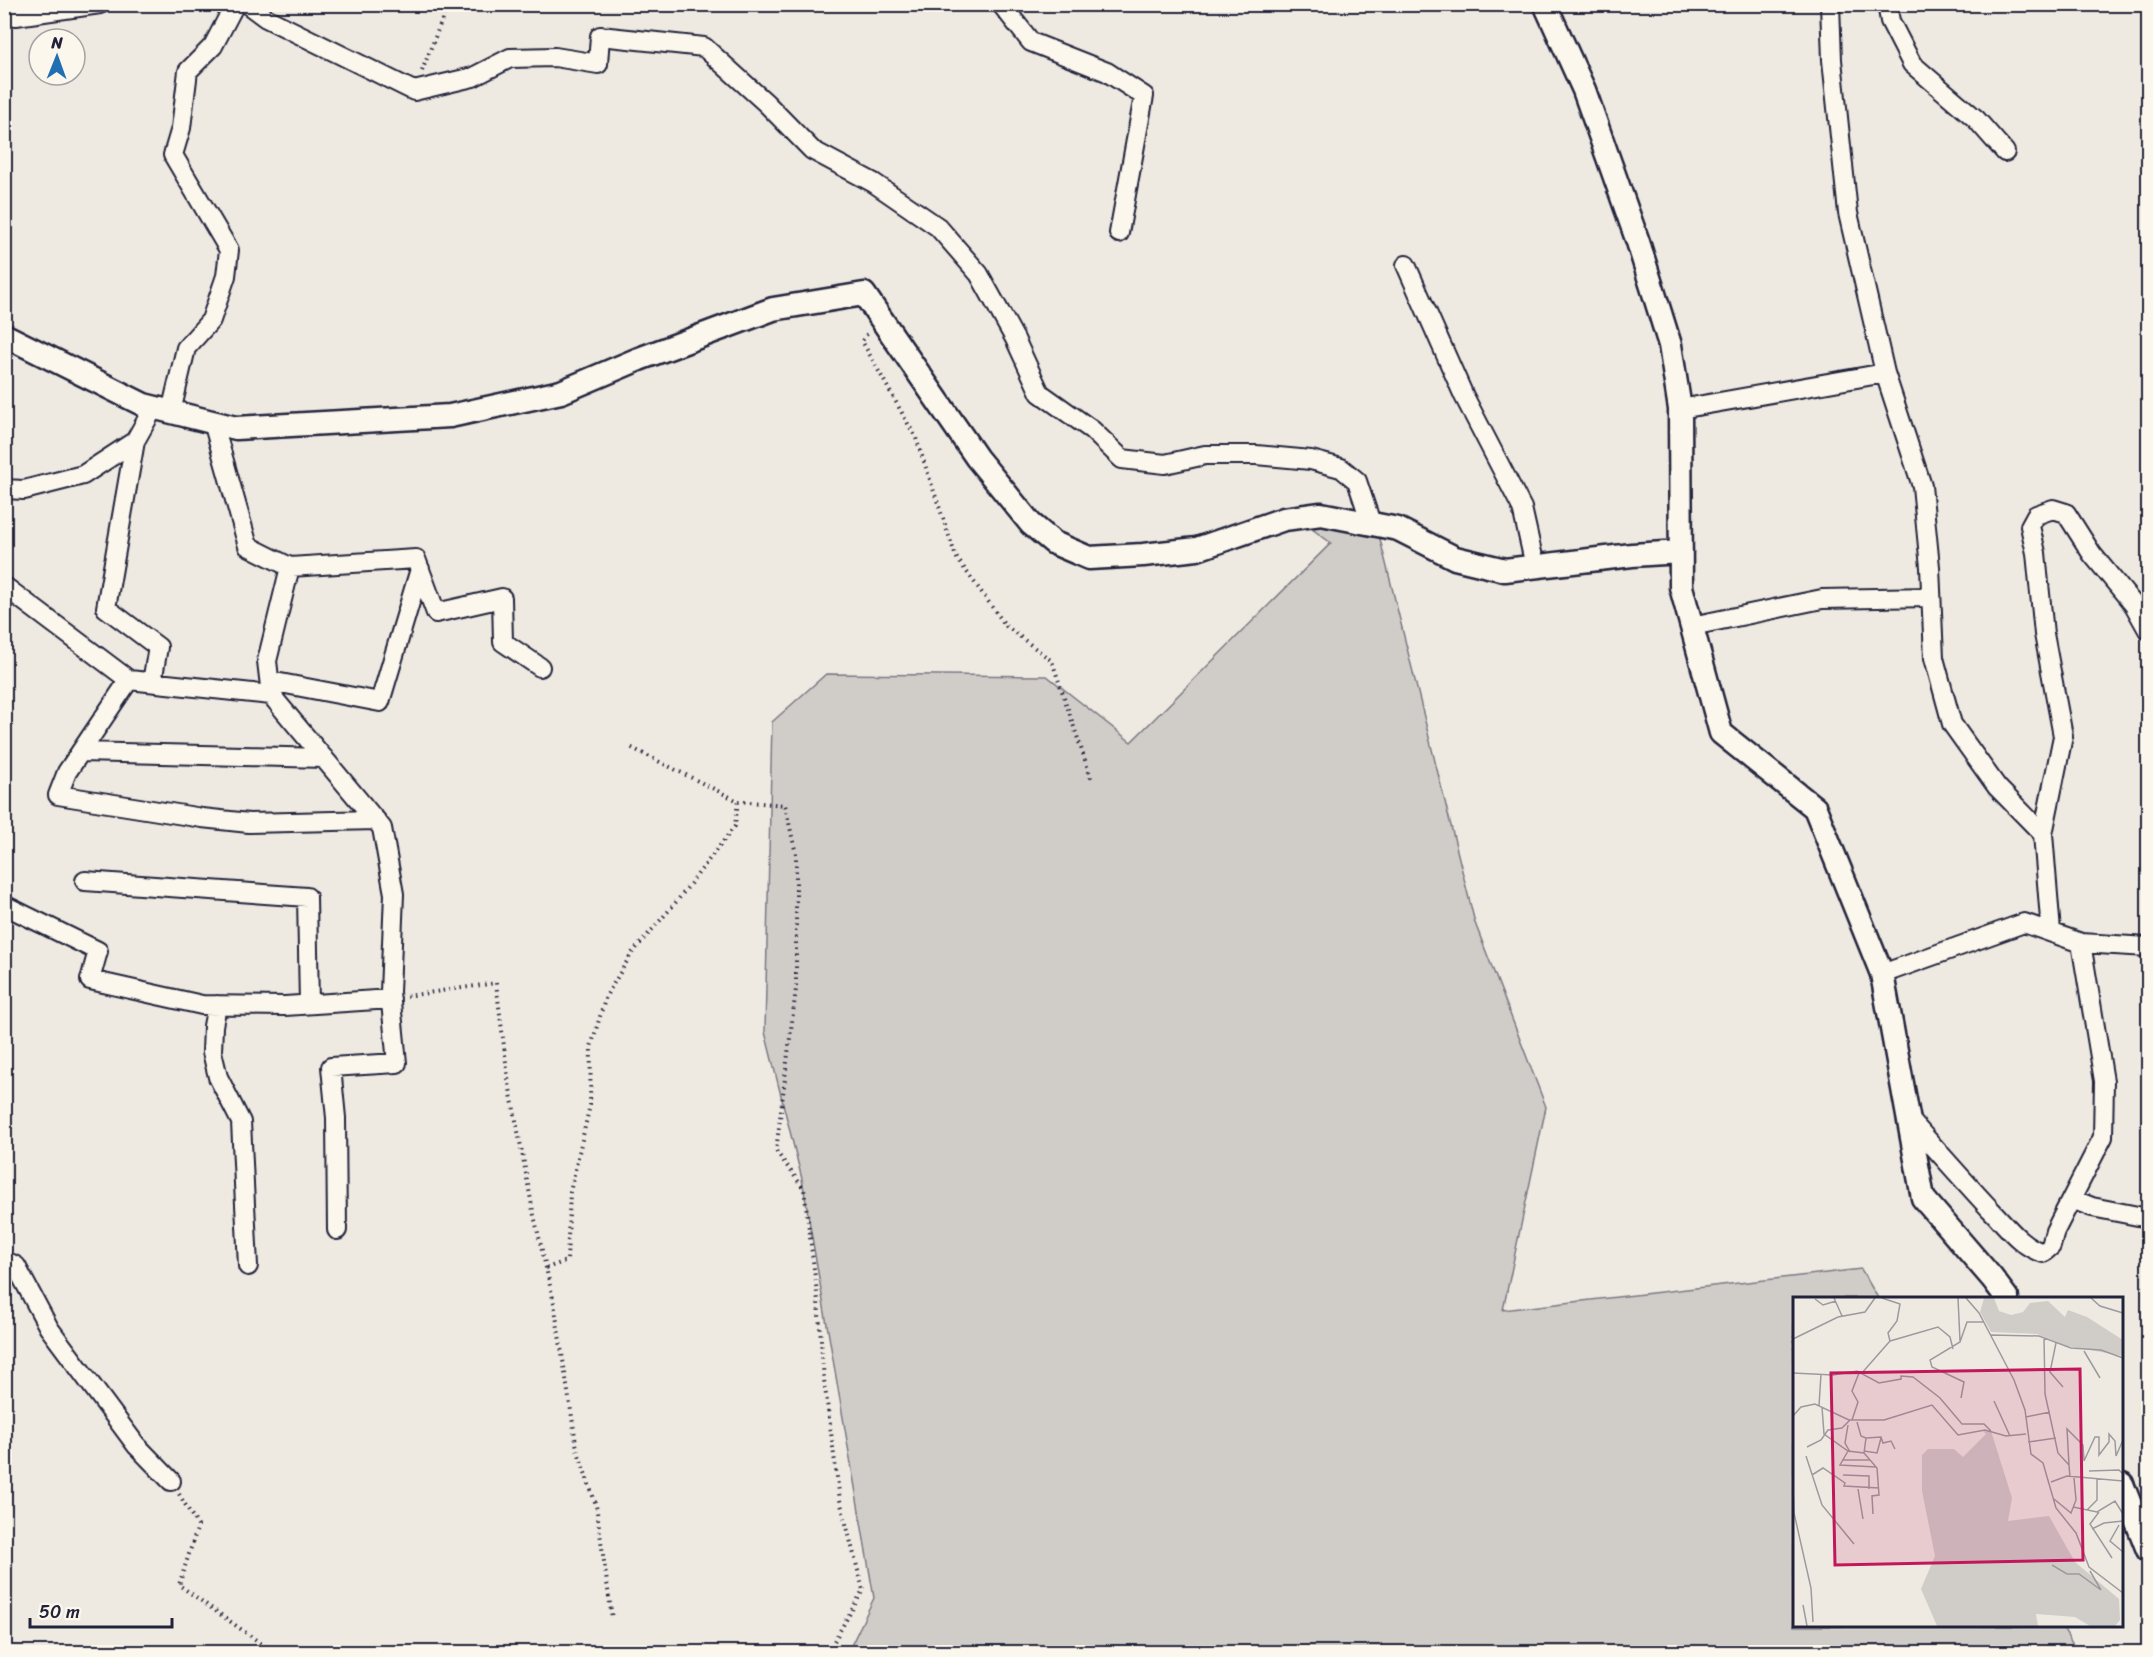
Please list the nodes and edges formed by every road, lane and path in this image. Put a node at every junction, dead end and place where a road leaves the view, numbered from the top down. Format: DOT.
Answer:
graph roads {
  1 [pos="100,4"];
  2 [pos="235,4"];
  3 [pos="448,4"];
  4 [pos="1001,4"];
  5 [pos="1545,4"];
  6 [pos="1830,4"];
  7 [pos="1887,4"];
  8 [pos="256,7"];
  9 [pos="4,15"];
  10 [pos="414,91"];
  11 [pos="2005,152"];
  12 [pos="1119,233"];
  13 [pos="1406,265"];
  14 [pos="878,315"];
  15 [pos="4,335"];
  16 [pos="1885,373"];
  17 [pos="1680,409"];
  18 [pos="162,410"];
  19 [pos="213,422"];
  20 [pos="135,441"];
  21 [pos="4,489"];
  22 [pos="1371,523"];
  23 [pos="1681,552"];
  24 [pos="1535,566"];
  25 [pos="290,567"];
  26 [pos="420,569"];
  27 [pos="4,585"];
  28 [pos="1931,597"];
  29 [pos="1692,626"];
  30 [pos="2148,630"];
  31 [pos="540,667"];
  32 [pos="129,680"];
  33 [pos="152,682"];
  34 [pos="271,688"];
  35 [pos="628,746"];
  36 [pos="81,752"];
  37 [pos="324,758"];
  38 [pos="1091,778"];
  39 [pos="738,801"];
  40 [pos="376,820"];
  41 [pos="2043,834"];
  42 [pos="86,881"];
  43 [pos="4,905"];
  44 [pos="2051,932"];
  45 [pos="2081,943"];
  46 [pos="2148,947"];
  47 [pos="1882,974"];
  48 [pos="391,999"];
  49 [pos="309,1004"];
  50 [pos="217,1005"];
  51 [pos="1909,1119"];
  52 [pos="2072,1199"];
  53 [pos="2148,1218"];
  54 [pos="337,1230"];
  55 [pos="4,1260"];
  56 [pos="248,1266"];
  57 [pos="546,1268"];
  58 [pos="2006,1297"];
  59 [pos="171,1481"];
  60 [pos="2123,1489"];
  61 [pos="2148,1550"];
  62 [pos="612,1618"];
  63 [pos="273,1653"];
  64 [pos="828,1653"];
  1 -- 9 [label="street"];
  2 -- 18 [label="street"];
  3 -- 10 [label="path"];
  4 -- 12 [label="street"];
  5 -- 17 [label="street"];
  6 -- 16 [label="street"];
  7 -- 11 [label="street"];
  8 -- 10 [label="street"];
  10 -- 22 [label="street"];
  13 -- 24 [label="street"];
  14 -- 19 [label="street"];
  14 -- 22 [label="street"];
  14 -- 38 [label="path"];
  15 -- 18 [label="street"];
  16 -- 17 [label="street"];
  16 -- 28 [label="street"];
  17 -- 23 [label="street"];
  18 -- 19 [label="street"];
  18 -- 20 [label="street"];
  19 -- 25 [label="street"];
  20 -- 21 [label="street"];
  20 -- 33 [label="street"];
  22 -- 24 [label="street"];
  23 -- 24 [label="street"];
  23 -- 29 [label="street"];
  25 -- 26 [label="street"];
  25 -- 34 [label="street"];
  26 -- 31 [label="street"];
  26 -- 34 [label="street"];
  27 -- 32 [label="street"];
  28 -- 29 [label="street"];
  28 -- 41 [label="street"];
  29 -- 47 [label="street"];
  30 -- 41 [label="street"];
  32 -- 33 [label="street"];
  32 -- 36 [label="street"];
  33 -- 34 [label="street"];
  34 -- 37 [label="street"];
  35 -- 39 [label="path"];
  36 -- 37 [label="street"];
  36 -- 40 [label="street"];
  37 -- 40 [label="street"];
  39 -- 57 [label="path"];
  39 -- 64 [label="path"];
  40 -- 48 [label="street"];
  41 -- 44 [label="street"];
  42 -- 49 [label="street"];
  43 -- 50 [label="street"];
  44 -- 45 [label="street"];
  44 -- 47 [label="street"];
  45 -- 46 [label="street"];
  45 -- 52 [label="street"];
  47 -- 51 [label="street"];
  48 -- 49 [label="street"];
  48 -- 54 [label="street"];
  48 -- 57 [label="path"];
  49 -- 50 [label="street"];
  50 -- 56 [label="street"];
  51 -- 52 [label="street"];
  51 -- 58 [label="street"];
  52 -- 53 [label="street"];
  55 -- 59 [label="street"];
  57 -- 62 [label="path"];
  59 -- 63 [label="path"];
  60 -- 61 [label="street"];
}
